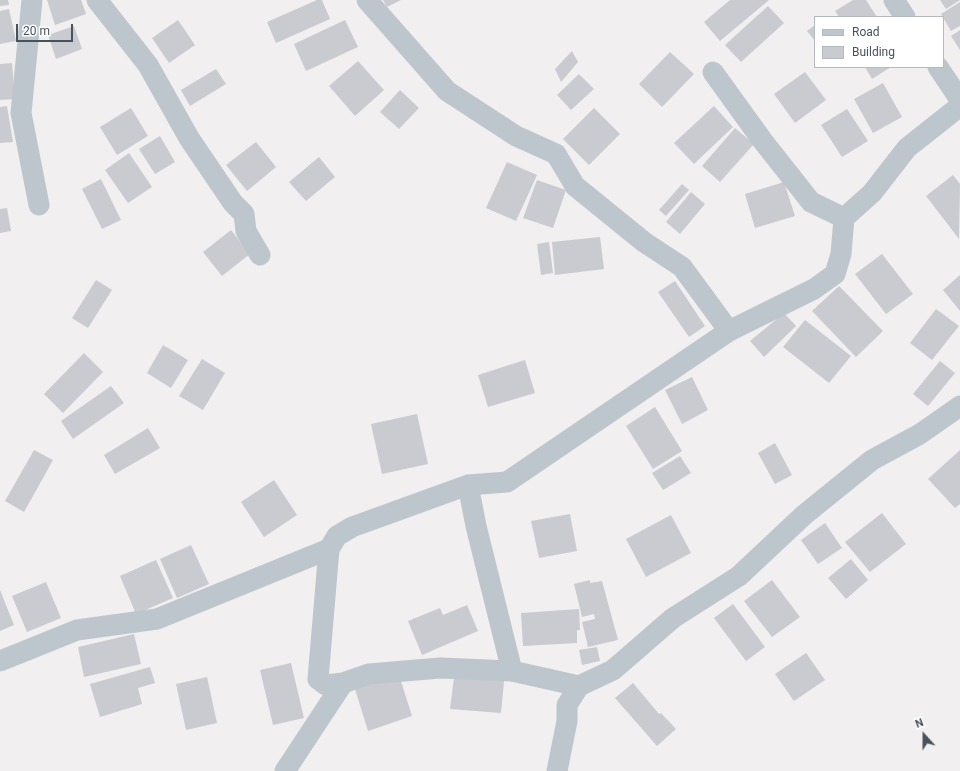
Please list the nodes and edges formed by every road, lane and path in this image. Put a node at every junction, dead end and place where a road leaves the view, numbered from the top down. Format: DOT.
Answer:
graph roads {
  1 [pos="32,0"];
  2 [pos="97,0"];
  3 [pos="367,0"];
  4 [pos="894,0"];
  5 [pos="904,16"];
  6 [pos="939,68"];
  7 [pos="713,72"];
  8 [pos="960,100"];
  9 [pos="960,106"];
  10 [pos="39,205"];
  11 [pos="844,218"];
  12 [pos="260,255"];
  13 [pos="729,331"];
  14 [pos="960,406"];
  15 [pos="468,486"];
  16 [pos="330,549"];
  17 [pos="0,661"];
  18 [pos="512,671"];
  19 [pos="343,683"];
  20 [pos="579,686"];
  21 [pos="284,771"];
  22 [pos="556,771"];
  1 -- 10 [label="street"];
  2 -- 12 [label="street"];
  3 -- 13 [label="street"];
  4 -- 5 [label="street"];
  6 -- 8 [label="street"];
  7 -- 11 [label="street"];
  9 -- 11 [label="street"];
  11 -- 13 [label="street"];
  13 -- 15 [label="street"];
  14 -- 20 [label="street"];
  15 -- 16 [label="street"];
  15 -- 18 [label="street"];
  16 -- 17 [label="street"];
  16 -- 19 [label="street"];
  18 -- 19 [label="street"];
  18 -- 20 [label="street"];
  19 -- 21 [label="street"];
  20 -- 22 [label="street"];
}
